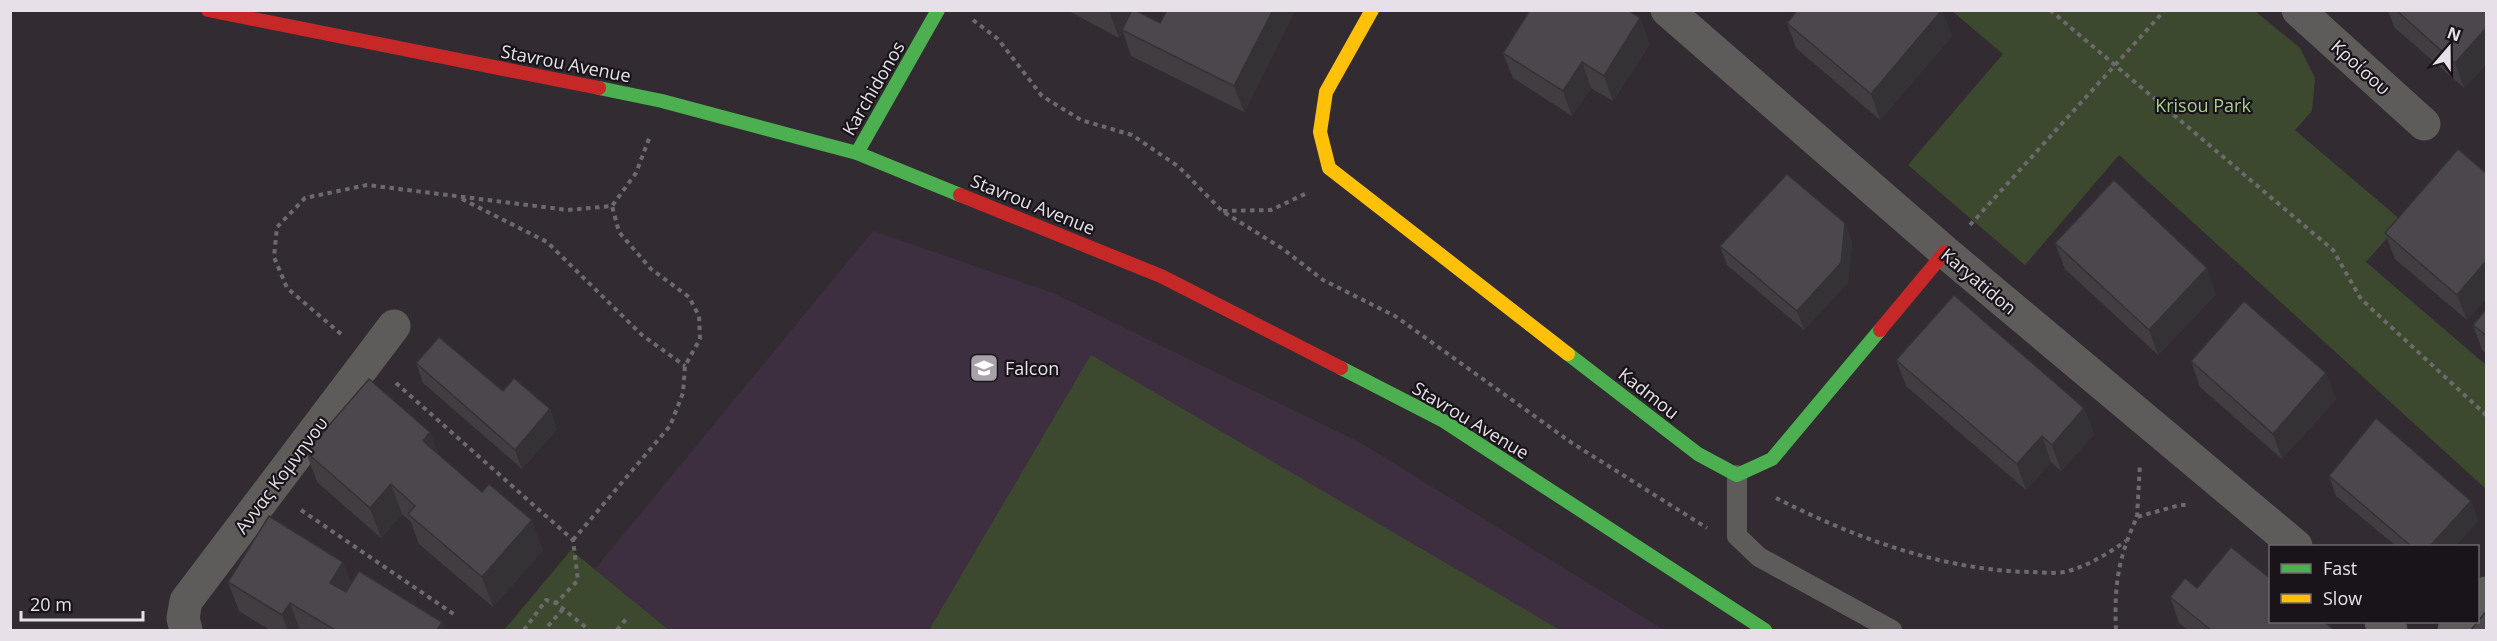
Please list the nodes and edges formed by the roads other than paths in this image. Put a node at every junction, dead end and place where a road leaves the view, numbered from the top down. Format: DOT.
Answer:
graph roads {
  1 [pos="208,10"];
  2 [pos="938,10"];
  3 [pos="1372,10"];
  4 [pos="1667,10"];
  5 [pos="2298,10"];
  6 [pos="2424,124"];
  7 [pos="857,153"];
  8 [pos="1945,252"];
  9 [pos="394,326"];
  10 [pos="1737,475"];
  11 [pos="2295,545"];
  12 [pos="186,630"];
  13 [pos="1765,630"];
  14 [pos="1892,630"];
  1 -- 7 [label="main road, Stavrou Avenue"];
  2 -- 7 [label="main road, Karchidonos"];
  3 -- 10 [label="main road, Kadmou"];
  4 -- 8 [label="street, Karyatidon"];
  5 -- 6 [label="street, Κροίσου"];
  7 -- 13 [label="main road, Stavrou Avenue"];
  8 -- 10 [label="main road"];
  8 -- 11 [label="street, Karyatidon"];
  9 -- 12 [label="street, Αννας Κομνηνου"];
  10 -- 14 [label="lane"];
}
